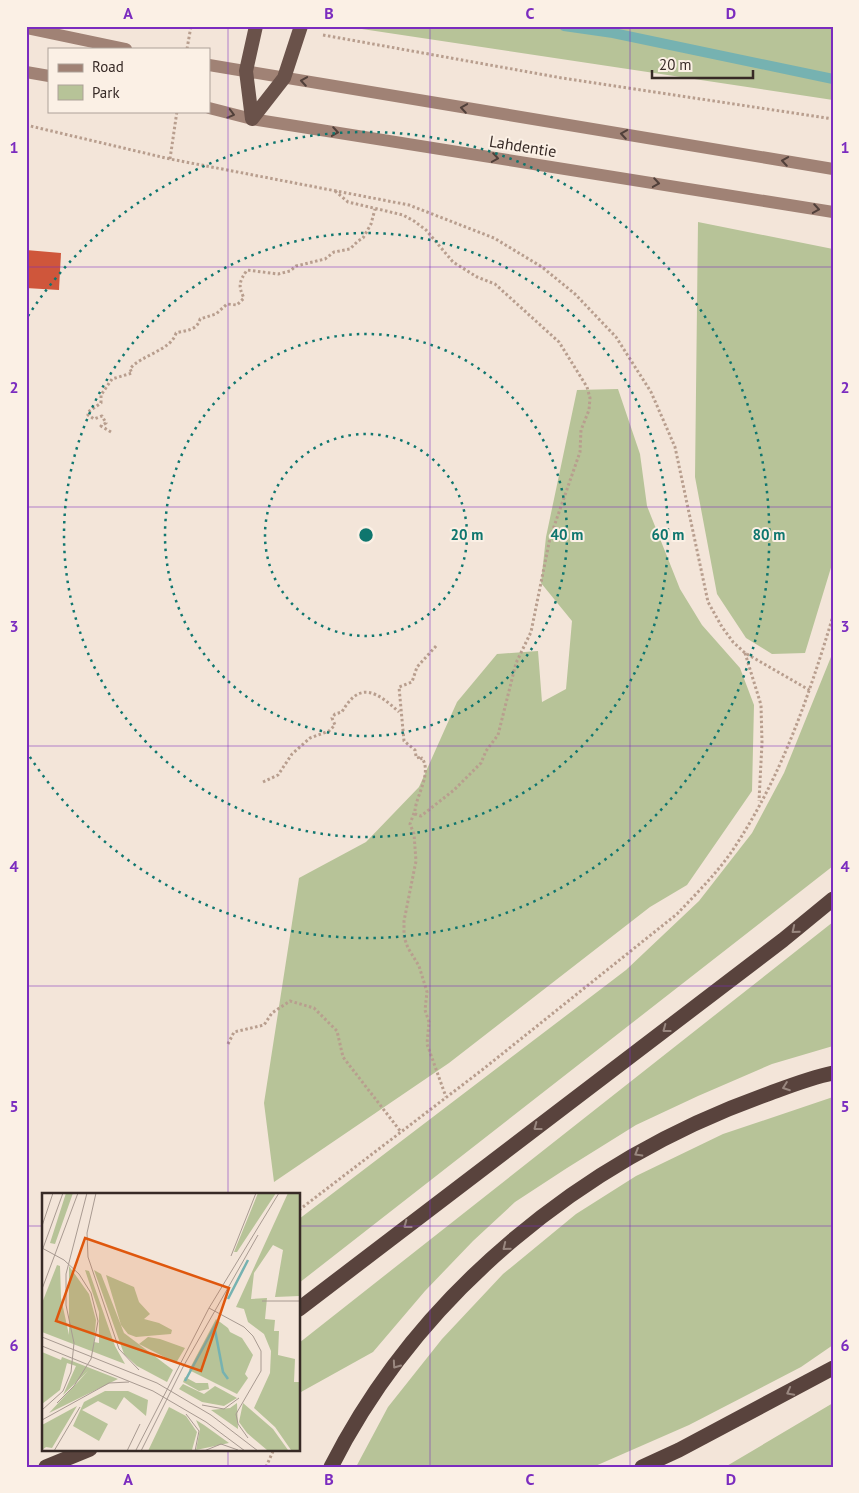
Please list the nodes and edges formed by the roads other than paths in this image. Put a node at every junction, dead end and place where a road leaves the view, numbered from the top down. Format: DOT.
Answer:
graph roads {
  1 [pos="256,26"];
  2 [pos="26,28"];
  3 [pos="300,28"];
  4 [pos="121,48"];
  5 [pos="210,65"];
  6 [pos="246,71"];
  7 [pos="26,72"];
  8 [pos="48,76"];
  9 [pos="284,78"];
  10 [pos="210,108"];
  11 [pos="252,119"];
  12 [pos="833,169"];
  13 [pos="833,212"];
  14 [pos="833,899"];
  15 [pos="833,1073"];
  16 [pos="300,1308"];
  17 [pos="833,1368"];
  18 [pos="88,1450"];
  19 [pos="46,1467"];
  20 [pos="331,1467"];
  21 [pos="642,1467"];
  1 -- 6 [label="highway"];
  2 -- 4 [label="main road"];
  3 -- 9 [label="highway"];
  5 -- 6 [label="main road, Lahdentie"];
  6 -- 9 [label="main road, Lahdentie"];
  6 -- 11 [label="highway"];
  7 -- 8 [label="main road"];
  9 -- 11 [label="highway"];
  12 -- 9 [label="main road, Lahdentie, one-way"];
  10 -- 11 [label="main road, Lahdentie, one-way"];
  11 -- 13 [label="main road, Lahdentie, one-way"];
  14 -- 16 [label="highway, one-way"];
  15 -- 20 [label="highway, one-way"];
  17 -- 21 [label="highway, one-way"];
  18 -- 19 [label="highway"];
}
